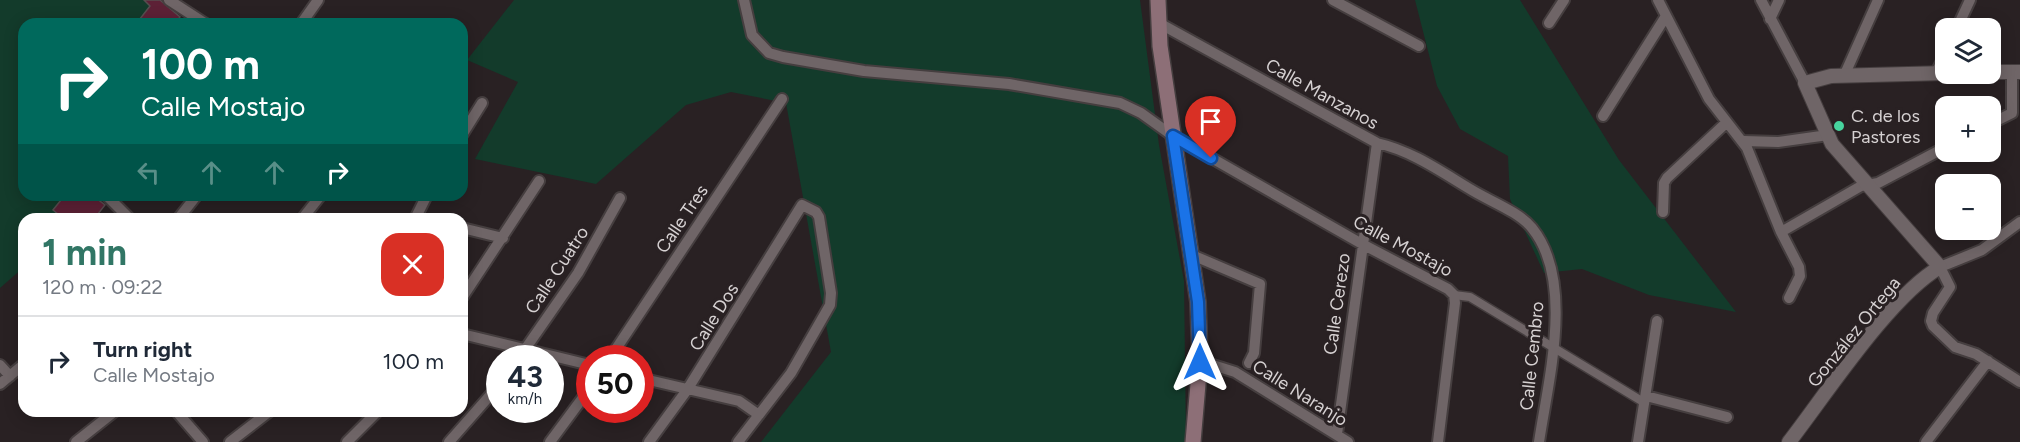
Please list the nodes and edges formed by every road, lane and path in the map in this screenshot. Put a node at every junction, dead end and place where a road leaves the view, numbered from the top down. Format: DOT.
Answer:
graph roads {
  1 [pos="169,0"];
  2 [pos="318,0"];
  3 [pos="744,0"];
  4 [pos="1158,0"];
  5 [pos="1332,0"];
  6 [pos="1564,0"];
  7 [pos="1658,0"];
  8 [pos="1761,0"];
  9 [pos="1779,0"];
  10 [pos="1878,0"];
  11 [pos="1970,0"];
  12 [pos="1666,16"];
  13 [pos="197,18"];
  14 [pos="306,18"];
  15 [pos="1962,18"];
  16 [pos="1770,19"];
  17 [pos="1157,22"];
  18 [pos="1548,23"];
  19 [pos="1419,46"];
  20 [pos="2016,72"];
  21 [pos="1935,73"];
  22 [pos="1844,76"];
  23 [pos="1804,83"];
  24 [pos="782,99"];
  25 [pos="482,103"];
  26 [pos="1603,116"];
  27 [pos="2001,118"];
  28 [pos="1726,123"];
  29 [pos="468,125"];
  30 [pos="1828,135"];
  31 [pos="1173,136"];
  32 [pos="1744,141"];
  33 [pos="1377,143"];
  34 [pos="1935,153"];
  35 [pos="539,182"];
  36 [pos="1867,184"];
  37 [pos="620,198"];
  38 [pos="112,201"];
  39 [pos="192,201"];
  40 [pos="316,201"];
  41 [pos="1663,212"];
  42 [pos="124,213"];
  43 [pos="183,213"];
  44 [pos="307,213"];
  45 [pos="2020,222"];
  46 [pos="468,229"];
  47 [pos="1781,232"];
  48 [pos="503,238"];
  49 [pos="1362,244"];
  50 [pos="1192,255"];
  51 [pos="1940,267"];
  52 [pos="1551,274"];
  53 [pos="468,289"];
  54 [pos="1454,295"];
  55 [pos="1790,298"];
  56 [pos="1657,321"];
  57 [pos="468,336"];
  58 [pos="493,345"];
  59 [pos="528,345"];
  60 [pos="619,345"];
  61 [pos="1552,347"];
  62 [pos="1988,361"];
  63 [pos="1200,362"];
  64 [pos="1249,363"];
  65 [pos="0,365"];
  66 [pos="18,369"];
  67 [pos="10,376"];
  68 [pos="654,382"];
  69 [pos="2020,382"];
  70 [pos="0,384"];
  71 [pos="687,390"];
  72 [pos="486,400"];
  73 [pos="1645,400"];
  74 [pos="576,407"];
  75 [pos="759,415"];
  76 [pos="107,417"];
  77 [pos="181,417"];
  78 [pos="262,417"];
  79 [pos="372,417"];
  80 [pos="1727,417"];
  81 [pos="1336,434"];
  82 [pos="76,442"];
  83 [pos="203,442"];
  84 [pos="230,442"];
  85 [pos="347,442"];
  86 [pos="449,442"];
  87 [pos="550,442"];
  88 [pos="649,442"];
  89 [pos="738,442"];
  90 [pos="1193,442"];
  91 [pos="1348,442"];
  92 [pos="1438,442"];
  93 [pos="1539,442"];
  94 [pos="1638,442"];
  95 [pos="1789,442"];
  96 [pos="1926,442"];
  1 -- 13 [label="street"];
  2 -- 14 [label="street"];
  3 -- 31 [label="street, Calle Mostajo"];
  4 -- 17 [label="main road"];
  5 -- 19 [label="street"];
  6 -- 18 [label="street"];
  7 -- 12 [label="street"];
  8 -- 16 [label="street"];
  9 -- 16 [label="street"];
  10 -- 22 [label="street"];
  11 -- 15 [label="street"];
  12 -- 26 [label="street"];
  12 -- 28 [label="street"];
  16 -- 23 [label="street"];
  17 -- 31 [label="main road"];
  17 -- 33 [label="street, Calle Manzanos"];
  20 -- 27 [label="street"];
  21 -- 22 [label="street"];
  22 -- 23 [label="street"];
  23 -- 30 [label="street"];
  24 -- 60 [label="street, Calle Tres"];
  25 -- 29 [label="street"];
  28 -- 32 [label="street"];
  28 -- 41 [label="street"];
  30 -- 32 [label="street"];
  30 -- 36 [label="street"];
  31 -- 49 [label="street, Calle Mostajo"];
  31 -- 50 [label="main road"];
  32 -- 47 [label="street"];
  33 -- 49 [label="street, Calle Cerezo"];
  33 -- 52 [label="street, Calle Manzanos"];
  34 -- 36 [label="street"];
  35 -- 48 [label="street"];
  36 -- 47 [label="street"];
  36 -- 51 [label="street"];
  37 -- 59 [label="street, Calle Cuatro"];
  38 -- 42 [label="street"];
  39 -- 43 [label="street"];
  40 -- 44 [label="street"];
  45 -- 51 [label="street, González Ortega"];
  46 -- 48 [label="street"];
  47 -- 55 [label="street"];
  48 -- 53 [label="street"];
  49 -- 54 [label="street, Calle Mostajo"];
  49 -- 81 [label="street, Calle Cerezo"];
  50 -- 63 [label="main road"];
  50 -- 64 [label="street"];
  51 -- 62 [label="street"];
  51 -- 95 [label="street, González Ortega"];
  52 -- 61 [label="street, Calle Cembro"];
  54 -- 61 [label="street, Calle Mostajo"];
  54 -- 92 [label="street"];
  56 -- 73 [label="street"];
  57 -- 58 [label="street"];
  61 -- 73 [label="street, Calle Mostajo"];
  61 -- 93 [label="street, Calle Cembro"];
  62 -- 69 [label="street"];
  62 -- 96 [label="street"];
  63 -- 81 [label="street, Calle Naranjo"];
  63 -- 90 [label="main road"];
  65 -- 67 [label="street"];
  66 -- 67 [label="street"];
  67 -- 70 [label="street"];
  68 -- 71 [label="street"];
  71 -- 75 [label="street"];
  71 -- 75 [label="street, Calle Dos"];
  71 -- 88 [label="street, Calle Dos"];
  72 -- 86 [label="street"];
  73 -- 80 [label="street"];
  73 -- 94 [label="street"];
  74 -- 87 [label="street"];
  75 -- 89 [label="street"];
  76 -- 82 [label="street"];
  77 -- 83 [label="street"];
  78 -- 84 [label="street"];
  79 -- 85 [label="street"];
  81 -- 91 [label="street, Calle Naranjo"];
}
